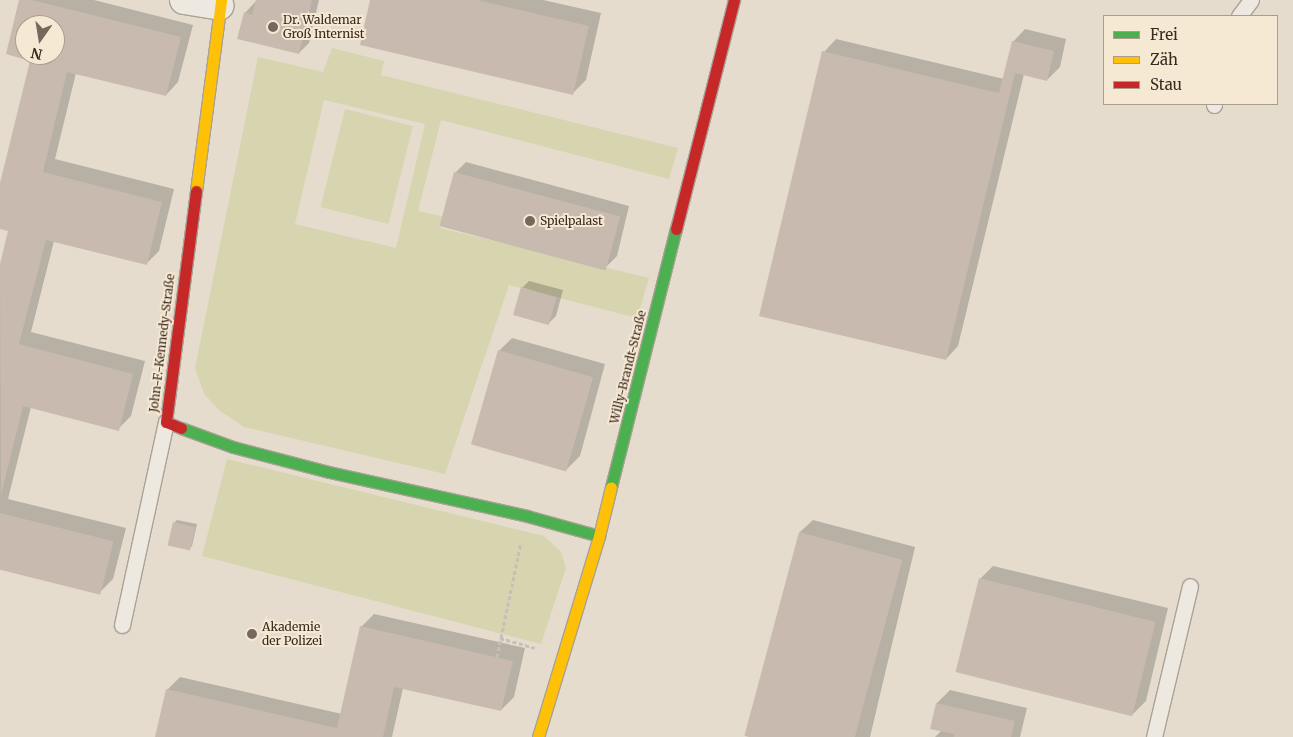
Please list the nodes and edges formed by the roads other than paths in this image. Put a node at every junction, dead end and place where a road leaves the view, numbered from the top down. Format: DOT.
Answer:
graph roads {
  1 [pos="184,0"];
  2 [pos="734,0"];
  3 [pos="1251,0"];
  4 [pos="220,3"];
  5 [pos="1240,15"];
  6 [pos="166,422"];
  7 [pos="599,536"];
  8 [pos="1190,586"];
  9 [pos="122,624"];
  10 [pos="538,737"];
  11 [pos="1154,737"];
  1 -- 4 [label="street"];
  2 -- 7 [label="street, Willy-Brandt-Straße"];
  3 -- 5 [label="lane"];
  4 -- 6 [label="street, John-F.-Kennedy-Straße"];
  6 -- 7 [label="street, John-F.-Kennedy-Straße"];
  6 -- 9 [label="lane"];
  7 -- 10 [label="street, Willy-Brandt-Straße"];
  8 -- 11 [label="lane"];
}
